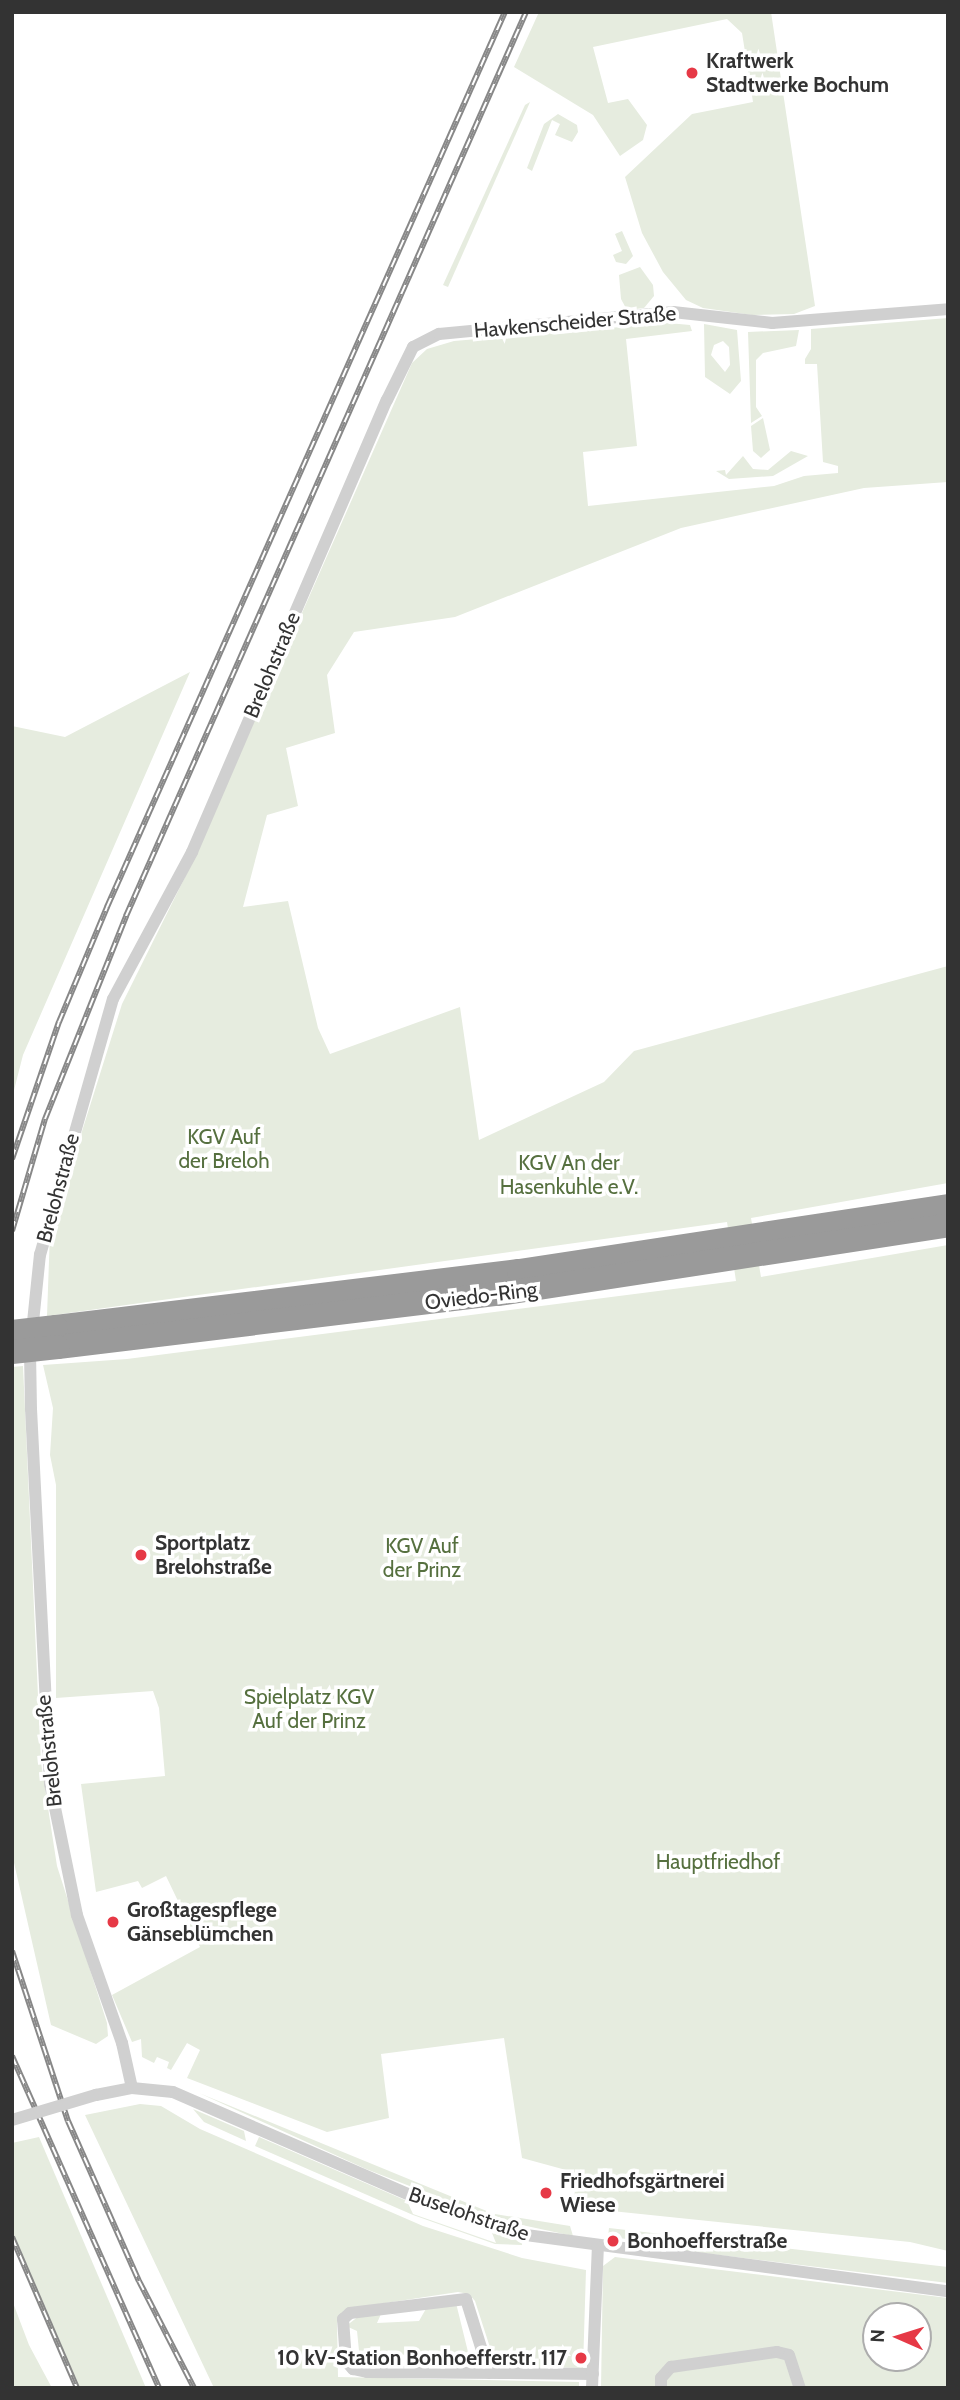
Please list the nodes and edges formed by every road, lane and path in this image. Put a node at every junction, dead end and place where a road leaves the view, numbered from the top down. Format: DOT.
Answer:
graph roads {
  1 [pos="948,309"];
  2 [pos="413,347"];
  3 [pos="948,1206"];
  4 [pos="948,1225"];
  5 [pos="12,1332"];
  6 [pos="57,1337"];
  7 [pos="12,1352"];
  8 [pos="132,2088"];
  9 [pos="12,2120"];
  10 [pos="598,2247"];
  11 [pos="948,2291"];
  12 [pos="489,2373"];
  13 [pos="593,2374"];
  14 [pos="592,2388"];
  15 [pos="660,2388"];
  16 [pos="800,2388"];
  1 -- 2 [label="street, Havkenscheider Straße"];
  2 -- 8 [label="street, Brelohstraße"];
  3 -- 6 [label="highway, Oviedo-Ring"];
  4 -- 6 [label="highway, Oviedo-Ring"];
  5 -- 6 [label="highway, Oviedo-Ring, bridge"];
  6 -- 7 [label="highway, Oviedo-Ring, bridge"];
  8 -- 9 [label="street, Buselohstraße, bridge"];
  8 -- 10 [label="street, Buselohstraße"];
  10 -- 11 [label="street, Buselohstraße"];
  10 -- 13 [label="street"];
  12 -- 12 [label="street"];
  12 -- 13 [label="street"];
  13 -- 14 [label="street"];
  15 -- 16 [label="street"];
}
